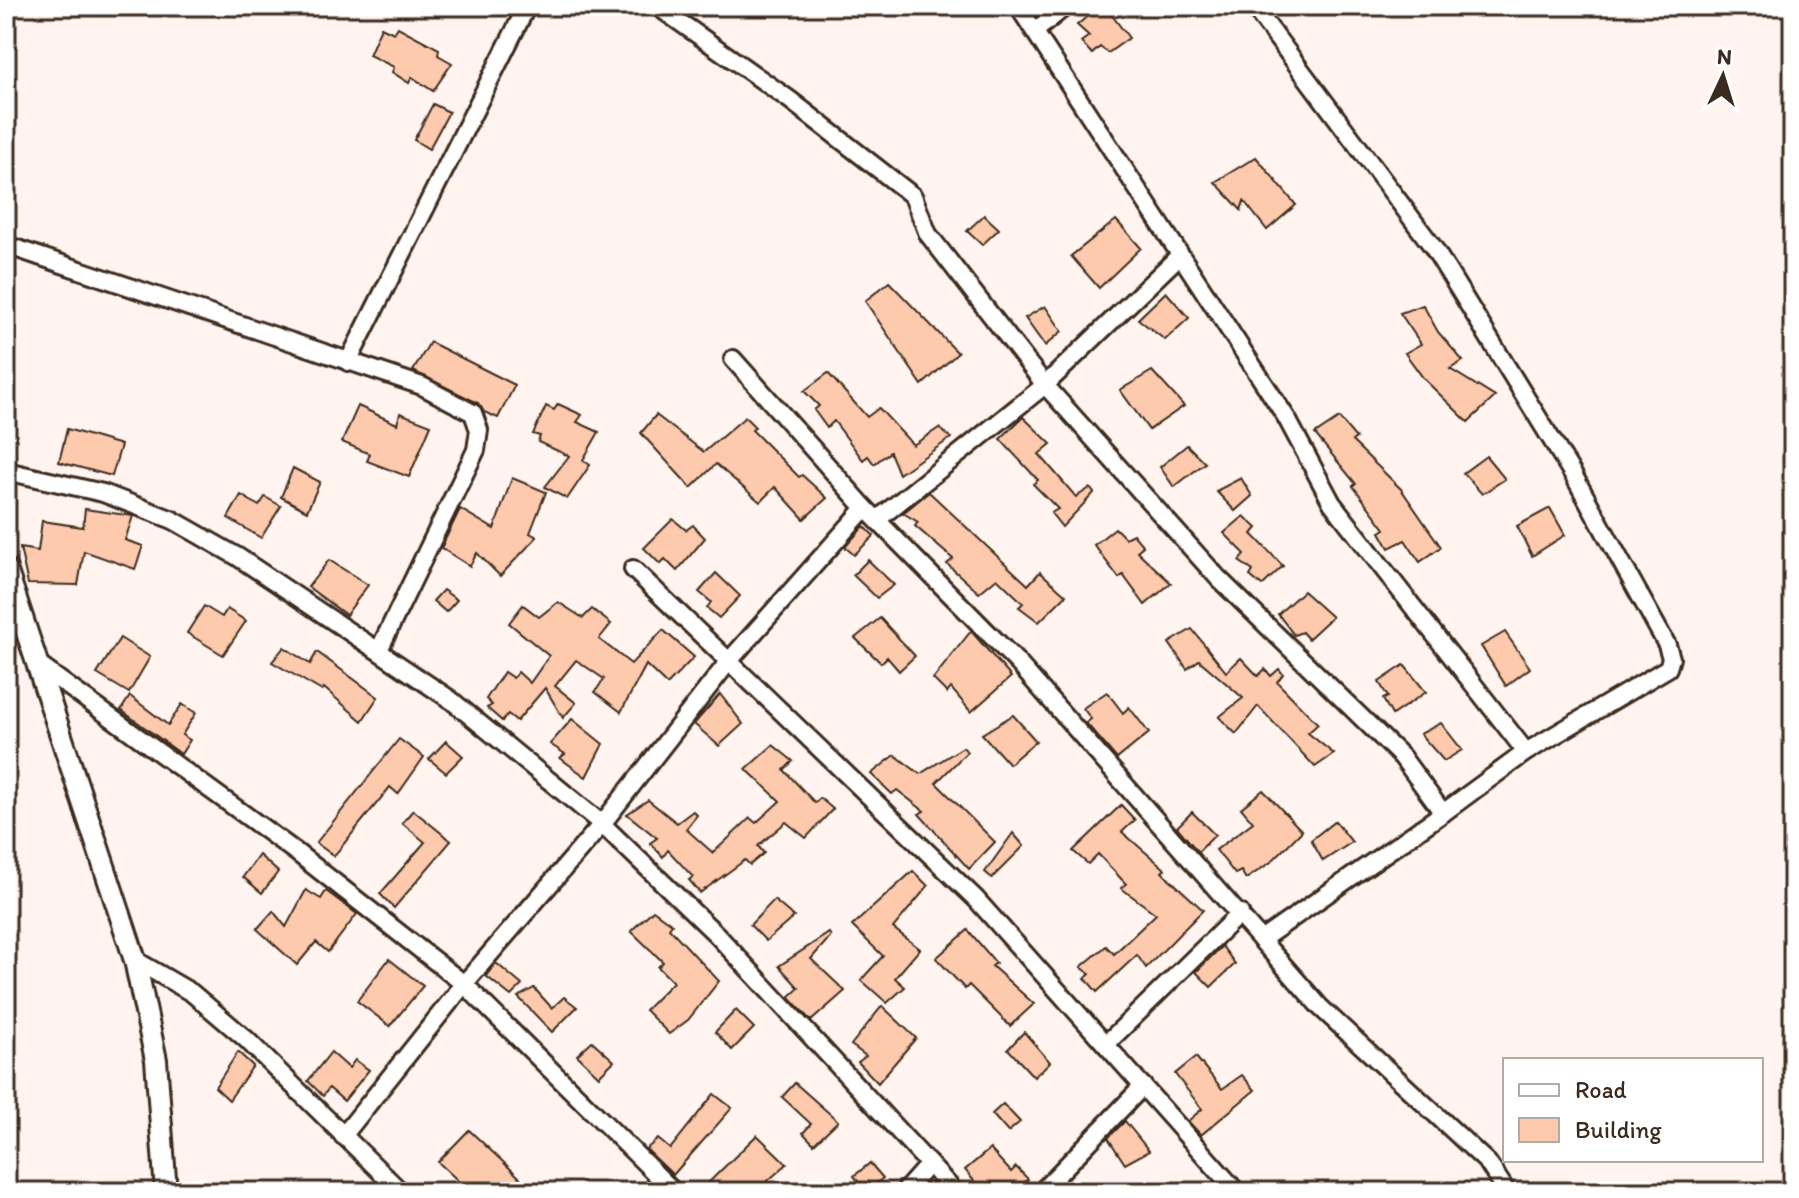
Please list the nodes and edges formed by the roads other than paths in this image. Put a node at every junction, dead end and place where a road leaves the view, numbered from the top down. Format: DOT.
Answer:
graph roads {
  1 [pos="527,6"];
  2 [pos="657,6"];
  3 [pos="1018,6"];
  4 [pos="1066,6"];
  5 [pos="1253,6"];
  6 [pos="1035,31"];
  7 [pos="6,245"];
  8 [pos="1179,256"];
  9 [pos="733,359"];
  10 [pos="348,362"];
  11 [pos="1045,385"];
  12 [pos="6,471"];
  13 [pos="872,513"];
  14 [pos="6,569"];
  15 [pos="633,569"];
  16 [pos="379,650"];
  17 [pos="729,661"];
  18 [pos="34,662"];
  19 [pos="1526,752"];
  20 [pos="1443,813"];
  21 [pos="602,824"];
  22 [pos="1240,913"];
  23 [pos="1261,940"];
  24 [pos="135,960"];
  25 [pos="464,984"];
  26 [pos="1107,1043"];
  27 [pos="1143,1086"];
  28 [pos="343,1136"];
  29 [pos="929,1164"];
  30 [pos="166,1192"];
  31 [pos="401,1192"];
  32 [pos="674,1192"];
  33 [pos="904,1192"];
  34 [pos="955,1192"];
  35 [pos="1041,1192"];
  36 [pos="1237,1192"];
  37 [pos="1507,1192"];
  1 -- 10 [label="street"];
  2 -- 11 [label="street"];
  3 -- 6 [label="street"];
  4 -- 6 [label="street"];
  5 -- 19 [label="street"];
  6 -- 8 [label="street"];
  7 -- 10 [label="street"];
  8 -- 11 [label="street"];
  8 -- 19 [label="street"];
  9 -- 13 [label="street"];
  10 -- 16 [label="street"];
  11 -- 13 [label="street"];
  11 -- 20 [label="street"];
  12 -- 16 [label="street"];
  13 -- 17 [label="street"];
  13 -- 22 [label="street"];
  14 -- 18 [label="street"];
  15 -- 17 [label="street"];
  16 -- 21 [label="street"];
  17 -- 21 [label="street"];
  17 -- 26 [label="street"];
  18 -- 24 [label="street"];
  18 -- 25 [label="street"];
  19 -- 20 [label="street"];
  20 -- 23 [label="street"];
  21 -- 25 [label="street"];
  21 -- 29 [label="street"];
  22 -- 23 [label="street"];
  22 -- 26 [label="street"];
  23 -- 37 [label="street"];
  24 -- 28 [label="street"];
  24 -- 30 [label="street"];
  25 -- 28 [label="street"];
  25 -- 32 [label="street"];
  26 -- 27 [label="street"];
  27 -- 35 [label="street"];
  27 -- 36 [label="street"];
  28 -- 31 [label="street"];
  29 -- 33 [label="street"];
  29 -- 34 [label="street"];
}
